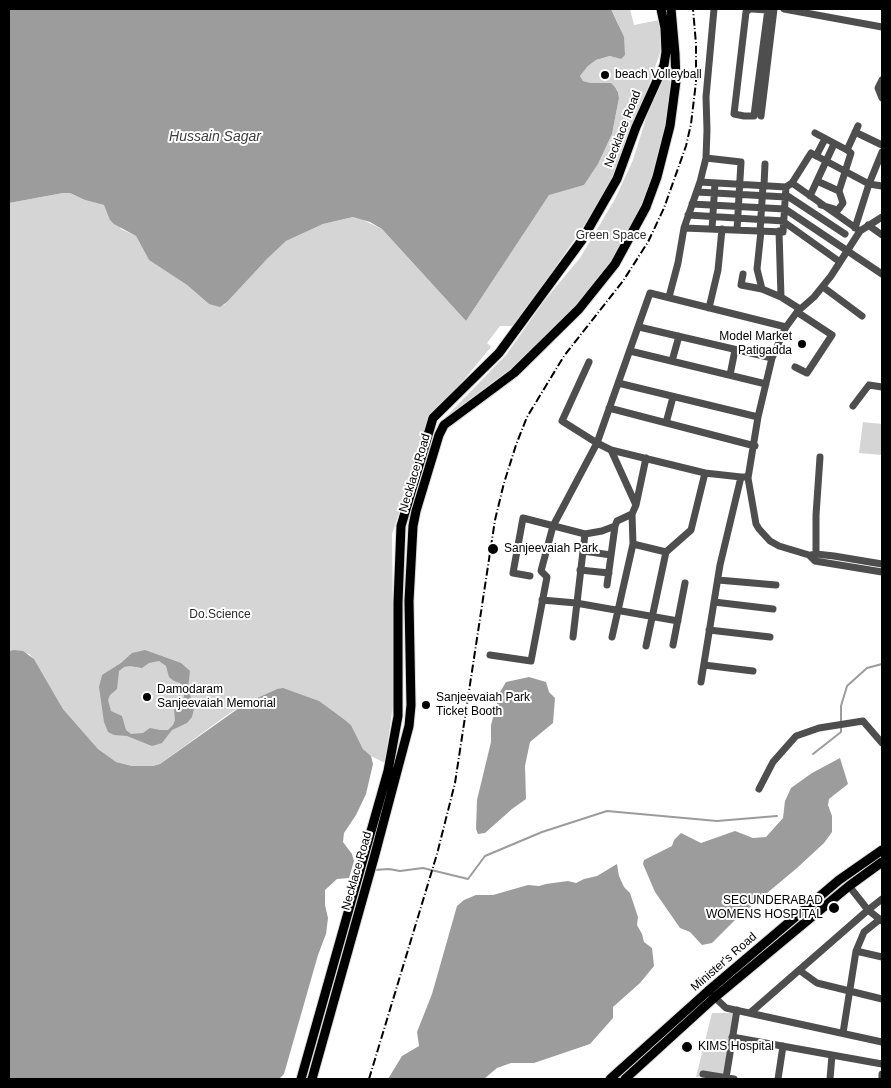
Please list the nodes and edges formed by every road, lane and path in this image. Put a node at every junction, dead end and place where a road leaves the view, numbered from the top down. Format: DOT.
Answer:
graph roads {
  1 [pos="661,9"];
  2 [pos="670,9"];
  3 [pos="714,9"];
  4 [pos="751,9"];
  5 [pos="770,9"];
  6 [pos="784,9"];
  7 [pos="799,10"];
  8 [pos="882,28"];
  9 [pos="664,65"];
  10 [pos="676,66"];
  11 [pos="882,80"];
  12 [pos="760,92"];
  13 [pos="882,98"];
  14 [pos="761,116"];
  15 [pos="815,133"];
  16 [pos="825,139"];
  17 [pos="834,144"];
  18 [pos="882,145"];
  19 [pos="847,150"];
  20 [pos="882,152"];
  21 [pos="816,156"];
  22 [pos="706,158"];
  23 [pos="826,162"];
  24 [pos="765,164"];
  25 [pos="846,172"];
  26 [pos="700,182"];
  27 [pos="817,182"];
  28 [pos="715,183"];
  29 [pos="740,184"];
  30 [pos="869,184"];
  31 [pos="789,185"];
  32 [pos="763,186"];
  33 [pos="882,186"];
  34 [pos="839,191"];
  35 [pos="697,192"];
  36 [pos="714,193"];
  37 [pos="739,195"];
  38 [pos="762,196"];
  39 [pos="786,196"];
  40 [pos="811,197"];
  41 [pos="692,204"];
  42 [pos="821,204"];
  43 [pos="713,206"];
  44 [pos="738,207"];
  45 [pos="761,208"];
  46 [pos="805,208"];
  47 [pos="785,209"];
  48 [pos="832,212"];
  49 [pos="688,215"];
  50 [pos="712,217"];
  51 [pos="882,217"];
  52 [pos="738,218"];
  53 [pos="799,218"];
  54 [pos="760,219"];
  55 [pos="784,221"];
  56 [pos="825,221"];
  57 [pos="868,225"];
  58 [pos="684,228"];
  59 [pos="855,228"];
  60 [pos="712,229"];
  61 [pos="722,229"];
  62 [pos="737,230"];
  63 [pos="819,230"];
  64 [pos="760,231"];
  65 [pos="778,231"];
  66 [pos="845,234"];
  67 [pos="882,235"];
  68 [pos="839,244"];
  69 [pos="848,250"];
  70 [pos="840,262"];
  71 [pos="743,274"];
  72 [pos="882,274"];
  73 [pos="823,287"];
  74 [pos="762,289"];
  75 [pos="669,297"];
  76 [pos="781,297"];
  77 [pos="709,308"];
  78 [pos="799,310"];
  79 [pos="862,316"];
  80 [pos="639,327"];
  81 [pos="786,327"];
  82 [pos="679,336"];
  83 [pos="735,350"];
  84 [pos="630,351"];
  85 [pos="772,358"];
  86 [pos="672,361"];
  87 [pos="589,362"];
  88 [pos="795,367"];
  89 [pos="730,375"];
  90 [pos="618,383"];
  91 [pos="766,384"];
  92 [pos="882,387"];
  93 [pos="673,396"];
  94 [pos="853,406"];
  95 [pos="609,408"];
  96 [pos="758,417"];
  97 [pos="433,418"];
  98 [pos="666,422"];
  99 [pos="444,425"];
  100 [pos="597,443"];
  101 [pos="755,446"];
  102 [pos="611,450"];
  103 [pos="820,457"];
  104 [pos="646,458"];
  105 [pos="706,473"];
  106 [pos="745,477"];
  107 [pos="636,505"];
  108 [pos="632,514"];
  109 [pos="401,526"];
  110 [pos="413,526"];
  111 [pos="553,526"];
  112 [pos="615,526"];
  113 [pos="585,534"];
  114 [pos="633,544"];
  115 [pos="583,551"];
  116 [pos="666,552"];
  117 [pos="812,554"];
  118 [pos="611,556"];
  119 [pos="882,564"];
  120 [pos="580,570"];
  121 [pos="882,572"];
  122 [pos="609,573"];
  123 [pos="530,576"];
  124 [pos="718,580"];
  125 [pos="685,583"];
  126 [pos="607,585"];
  127 [pos="776,586"];
  128 [pos="542,600"];
  129 [pos="714,602"];
  130 [pos="576,603"];
  131 [pos="773,609"];
  132 [pos="618,610"];
  133 [pos="652,617"];
  134 [pos="678,621"];
  135 [pos="709,630"];
  136 [pos="573,637"];
  137 [pos="612,637"];
  138 [pos="770,637"];
  139 [pos="673,645"];
  140 [pos="646,646"];
  141 [pos="490,655"];
  142 [pos="704,665"];
  143 [pos="753,671"];
  144 [pos="701,682"];
  145 [pos="398,716"];
  146 [pos="410,718"];
  147 [pos="882,742"];
  148 [pos="758,790"];
  149 [pos="882,850"];
  150 [pos="882,862"];
  151 [pos="849,886"];
  152 [pos="882,899"];
  153 [pos="868,910"];
  154 [pos="881,921"];
  155 [pos="853,922"];
  156 [pos="864,932"];
  157 [pos="856,952"];
  158 [pos="882,957"];
  159 [pos="799,970"];
  160 [pos="850,991"];
  161 [pos="711,995"];
  162 [pos="882,999"];
  163 [pos="737,1010"];
  164 [pos="750,1013"];
  165 [pos="843,1033"];
  166 [pos="732,1037"];
  167 [pos="882,1042"];
  168 [pos="783,1046"];
  169 [pos="832,1055"];
  170 [pos="882,1064"];
  171 [pos="703,1074"];
  172 [pos="882,1074"];
  173 [pos="726,1078"];
  174 [pos="301,1079"];
  175 [pos="312,1079"];
  176 [pos="610,1079"];
  177 [pos="625,1079"];
  178 [pos="734,1079"];
  179 [pos="778,1079"];
  180 [pos="830,1079"];
  181 [pos="882,1079"];
  1 -- 9 [label="main road, Necklace Road"];
  2 -- 10 [label="main road, Necklace Road"];
  3 -- 22 [label="street"];
  4 -- 5 [label="street"];
  4 -- 12 [label="street"];
  5 -- 12 [label="street"];
  6 -- 7 [label="street"];
  7 -- 8 [label="street"];
  9 -- 10 [label="main road"];
  9 -- 97 [label="main road, Necklace Road"];
  10 -- 99 [label="main road, Necklace Road"];
  11 -- 13 [label="street"];
  12 -- 14 [label="street"];
  15 -- 16 [label="street"];
  16 -- 17 [label="street"];
  16 -- 21 [label="street"];
  17 -- 19 [label="street"];
  17 -- 23 [label="street"];
  18 -- 19 [label="street"];
  19 -- 25 [label="street"];
  20 -- 30 [label="street"];
  21 -- 23 [label="street"];
  21 -- 31 [label="street"];
  22 -- 26 [label="street"];
  22 -- 29 [label="street"];
  23 -- 25 [label="street"];
  23 -- 27 [label="street"];
  24 -- 32 [label="street"];
  25 -- 30 [label="street"];
  25 -- 34 [label="street"];
  26 -- 28 [label="street"];
  26 -- 35 [label="street"];
  27 -- 34 [label="street"];
  27 -- 40 [label="street"];
  28 -- 29 [label="street"];
  28 -- 36 [label="street"];
  29 -- 32 [label="street"];
  29 -- 37 [label="street"];
  30 -- 33 [label="street"];
  30 -- 59 [label="street"];
  31 -- 32 [label="street"];
  31 -- 39 [label="street"];
  31 -- 40 [label="street"];
  32 -- 38 [label="street"];
  34 -- 42 [label="street"];
  35 -- 36 [label="street"];
  35 -- 41 [label="street"];
  36 -- 37 [label="street"];
  36 -- 43 [label="street"];
  37 -- 38 [label="street"];
  37 -- 44 [label="street"];
  38 -- 39 [label="street"];
  38 -- 45 [label="street"];
  39 -- 46 [label="street"];
  39 -- 47 [label="street"];
  40 -- 42 [label="street"];
  40 -- 46 [label="street"];
  41 -- 43 [label="street"];
  41 -- 49 [label="street"];
  42 -- 48 [label="street"];
  43 -- 44 [label="street"];
  43 -- 50 [label="street"];
  44 -- 45 [label="street"];
  44 -- 52 [label="street"];
  45 -- 47 [label="street"];
  45 -- 54 [label="street"];
  46 -- 53 [label="street"];
  46 -- 56 [label="street"];
  47 -- 53 [label="street"];
  47 -- 55 [label="street"];
  48 -- 56 [label="street"];
  48 -- 59 [label="street"];
  49 -- 50 [label="street"];
  49 -- 58 [label="street"];
  50 -- 52 [label="street"];
  50 -- 60 [label="street"];
  51 -- 57 [label="street"];
  52 -- 54 [label="street"];
  52 -- 62 [label="street"];
  53 -- 63 [label="street"];
  54 -- 55 [label="street"];
  54 -- 64 [label="street"];
  55 -- 65 [label="street"];
  55 -- 70 [label="street"];
  56 -- 63 [label="street"];
  56 -- 66 [label="street"];
  57 -- 59 [label="street"];
  57 -- 67 [label="street"];
  58 -- 60 [label="street"];
  58 -- 75 [label="street"];
  59 -- 66 [label="street"];
  59 -- 69 [label="street"];
  60 -- 61 [label="street"];
  61 -- 62 [label="street"];
  61 -- 77 [label="street"];
  62 -- 64 [label="street"];
  63 -- 68 [label="street"];
  64 -- 65 [label="street"];
  64 -- 74 [label="street"];
  65 -- 76 [label="street"];
  66 -- 68 [label="street"];
  68 -- 69 [label="street"];
  69 -- 70 [label="street"];
  69 -- 72 [label="street"];
  70 -- 73 [label="street"];
  71 -- 74 [label="street"];
  73 -- 78 [label="street"];
  73 -- 79 [label="street"];
  74 -- 76 [label="street"];
  75 -- 77 [label="street"];
  75 -- 80 [label="street"];
  76 -- 78 [label="street"];
  77 -- 81 [label="street"];
  78 -- 81 [label="street"];
  78 -- 88 [label="street"];
  80 -- 82 [label="street"];
  80 -- 84 [label="street"];
  81 -- 85 [label="street"];
  82 -- 83 [label="street"];
  82 -- 86 [label="street"];
  83 -- 85 [label="street"];
  83 -- 89 [label="street"];
  84 -- 86 [label="street"];
  84 -- 90 [label="street"];
  85 -- 91 [label="street"];
  86 -- 89 [label="street"];
  87 -- 100 [label="street"];
  89 -- 91 [label="street"];
  90 -- 93 [label="street"];
  90 -- 95 [label="street"];
  91 -- 96 [label="street"];
  92 -- 94 [label="street"];
  93 -- 96 [label="street"];
  93 -- 98 [label="street"];
  95 -- 98 [label="street"];
  95 -- 100 [label="street"];
  96 -- 101 [label="street"];
  97 -- 99 [label="main road"];
  97 -- 109 [label="main road, Necklace Road"];
  98 -- 101 [label="street"];
  99 -- 110 [label="main road, Necklace Road"];
  100 -- 102 [label="street"];
  100 -- 111 [label="street"];
  101 -- 106 [label="street"];
  102 -- 104 [label="street"];
  102 -- 107 [label="street"];
  103 -- 117 [label="street"];
  104 -- 105 [label="street"];
  104 -- 107 [label="street"];
  105 -- 106 [label="street"];
  105 -- 116 [label="street"];
  106 -- 117 [label="street"];
  106 -- 124 [label="street"];
  107 -- 108 [label="street"];
  108 -- 112 [label="street"];
  108 -- 114 [label="street"];
  109 -- 110 [label="main road"];
  109 -- 145 [label="main road, Necklace Road"];
  110 -- 146 [label="main road, Necklace Road"];
  111 -- 113 [label="street"];
  111 -- 123 [label="street"];
  111 -- 128 [label="street"];
  112 -- 113 [label="street"];
  112 -- 118 [label="street"];
  113 -- 115 [label="street"];
  114 -- 116 [label="street"];
  114 -- 132 [label="street"];
  115 -- 118 [label="street"];
  115 -- 120 [label="street"];
  116 -- 133 [label="street"];
  117 -- 119 [label="street"];
  117 -- 121 [label="street"];
  118 -- 122 [label="street"];
  120 -- 122 [label="street"];
  120 -- 130 [label="street"];
  122 -- 126 [label="street"];
  124 -- 127 [label="street"];
  124 -- 129 [label="street"];
  125 -- 134 [label="street"];
  128 -- 130 [label="street"];
  128 -- 141 [label="street"];
  129 -- 131 [label="street"];
  129 -- 135 [label="street"];
  130 -- 132 [label="street"];
  130 -- 136 [label="street"];
  132 -- 133 [label="street"];
  132 -- 137 [label="street"];
  133 -- 134 [label="street"];
  133 -- 140 [label="street"];
  134 -- 139 [label="street"];
  135 -- 138 [label="street"];
  135 -- 142 [label="street"];
  142 -- 143 [label="street"];
  142 -- 144 [label="street"];
  145 -- 146 [label="main road"];
  145 -- 174 [label="main road, Necklace Road"];
  146 -- 175 [label="main road, Necklace Road"];
  147 -- 148 [label="street"];
  149 -- 161 [label="main road, Minister's Road"];
  150 -- 151 [label="main road, Minister's Road"];
  151 -- 153 [label="street"];
  151 -- 161 [label="main road, Minister's Road"];
  152 -- 153 [label="street"];
  153 -- 154 [label="street"];
  153 -- 155 [label="street"];
  154 -- 156 [label="street"];
  155 -- 156 [label="street"];
  155 -- 159 [label="street"];
  156 -- 157 [label="street"];
  157 -- 158 [label="street"];
  157 -- 160 [label="street"];
  159 -- 160 [label="street"];
  159 -- 164 [label="street"];
  160 -- 162 [label="street"];
  160 -- 165 [label="street"];
  161 -- 163 [label="street"];
  161 -- 176 [label="main road, Minister's Road"];
  161 -- 177 [label="main road, Minister's Road"];
  163 -- 164 [label="street"];
  163 -- 166 [label="street"];
  164 -- 165 [label="street"];
  165 -- 167 [label="street"];
  166 -- 168 [label="street"];
  166 -- 173 [label="street"];
  168 -- 169 [label="street"];
  168 -- 179 [label="street"];
  169 -- 170 [label="street"];
  169 -- 180 [label="street"];
  171 -- 173 [label="street"];
  172 -- 181 [label="street"];
  173 -- 178 [label="street"];
}
